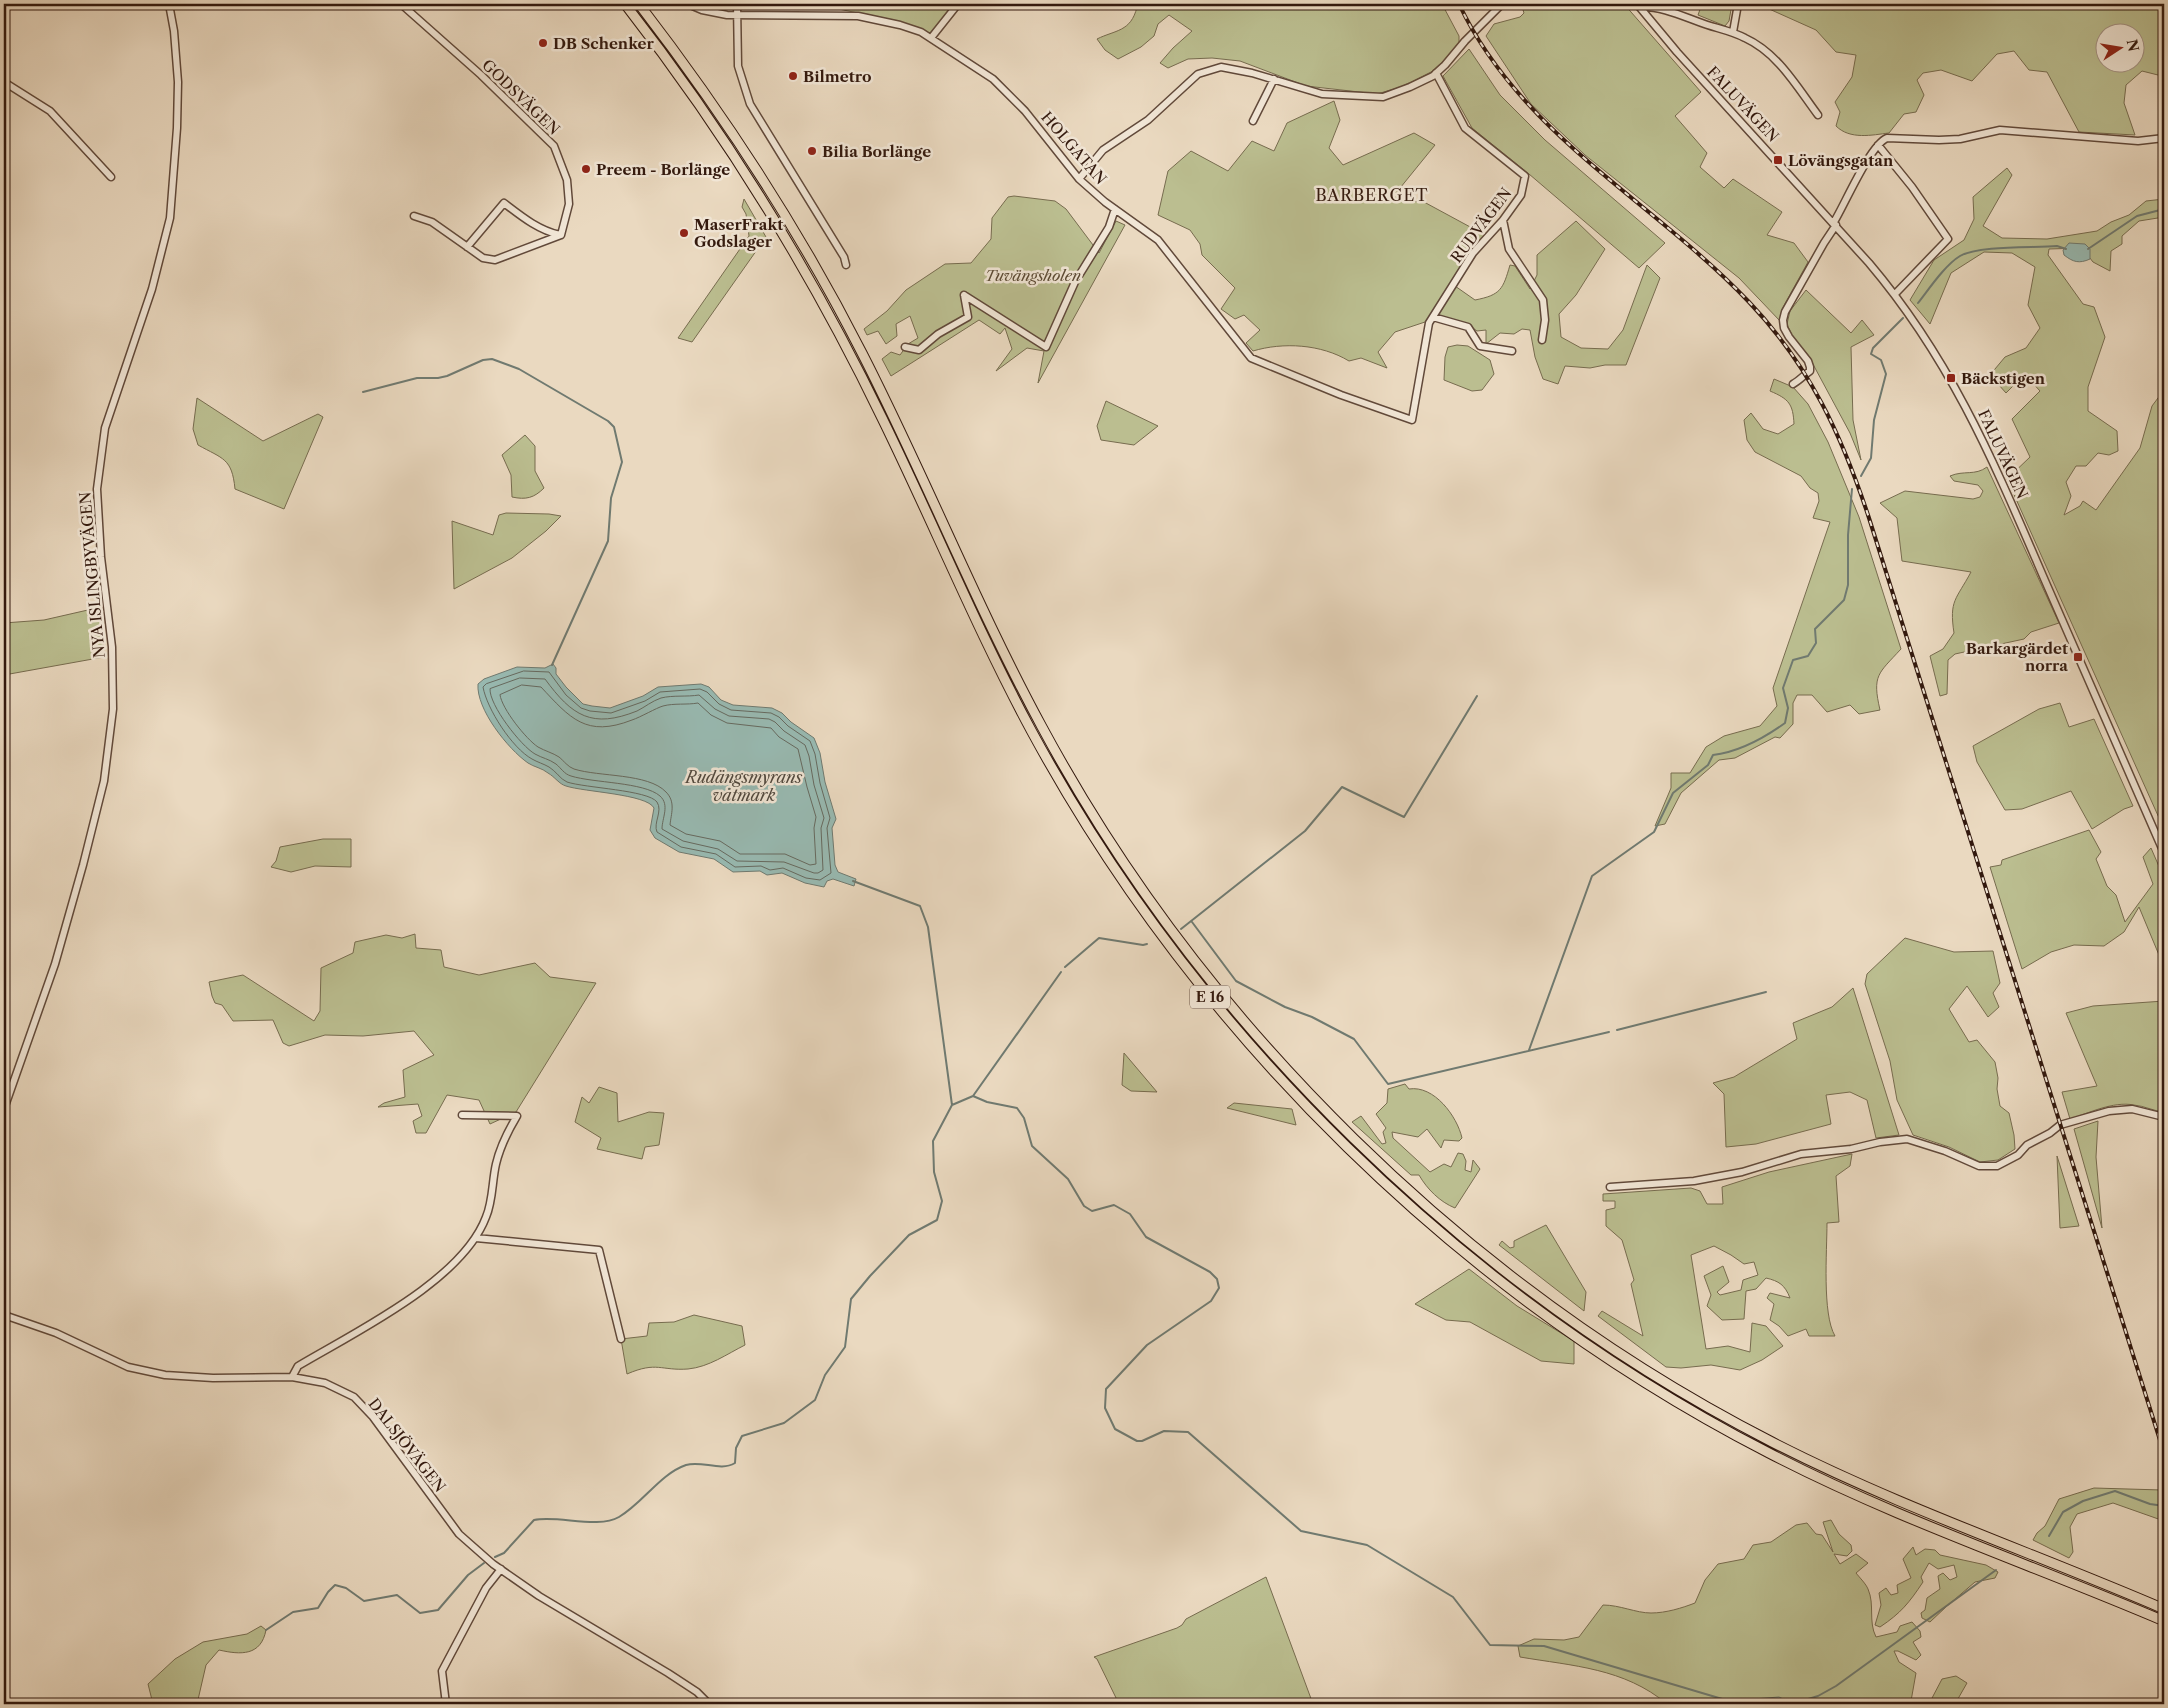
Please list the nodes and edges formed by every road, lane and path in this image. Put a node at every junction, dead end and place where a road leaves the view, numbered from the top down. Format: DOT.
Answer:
graph roads {
  1 [pos="169,4"];
  2 [pos="400,4"];
  3 [pos="625,4"];
  4 [pos="639,4"];
  5 [pos="688,4"];
  6 [pos="737,4"];
  7 [pos="958,4"];
  8 [pos="1502,4"];
  9 [pos="1738,4"];
  10 [pos="1638,6"];
  11 [pos="737,16"];
  12 [pos="1733,32"];
  13 [pos="932,38"];
  14 [pos="1436,73"];
  15 [pos="1274,79"];
  16 [pos="4,82"];
  17 [pos="1818,115"];
  18 [pos="1253,121"];
  19 [pos="2164,138"];
  20 [pos="1878,145"];
  21 [pos="111,177"];
  22 [pos="1079,179"];
  23 [pos="1115,209"];
  24 [pos="414,216"];
  25 [pos="1503,220"];
  26 [pos="1835,224"];
  27 [pos="561,235"];
  28 [pos="467,247"];
  29 [pos="846,265"];
  30 [pos="1896,294"];
  31 [pos="1433,317"];
  32 [pos="1542,340"];
  33 [pos="905,347"];
  34 [pos="1512,351"];
  35 [pos="1793,384"];
  36 [pos="1412,420"];
  37 [pos="2164,854"];
  38 [pos="4,1109"];
  39 [pos="462,1116"];
  40 [pos="2164,1117"];
  41 [pos="1610,1187"];
  42 [pos="476,1238"];
  43 [pos="4,1315"];
  44 [pos="621,1340"];
  45 [pos="292,1377"];
  46 [pos="500,1569"];
  47 [pos="2164,1609"];
  48 [pos="2164,1621"];
  49 [pos="446,1704"];
  50 [pos="709,1704"];
  1 -- 38 [label="street, NYA ISLINGBYVÄGEN"];
  2 -- 27 [label="street, GODSVÄGEN"];
  3 -- 48 [label="highway, E 16"];
  4 -- 47 [label="highway, E 16"];
  5 -- 11 [label="street, HOLGATAN"];
  6 -- 11 [label="street"];
  7 -- 13 [label="street"];
  8 -- 14 [label="street"];
  9 -- 12 [label="street"];
  10 -- 12 [label="street"];
  10 -- 26 [label="street, FALUVÄGEN"];
  11 -- 13 [label="street, HOLGATAN"];
  11 -- 29 [label="street"];
  12 -- 17 [label="street"];
  13 -- 22 [label="street, HOLGATAN"];
  14 -- 15 [label="street"];
  14 -- 25 [label="street, RUDVÄGEN"];
  15 -- 18 [label="street"];
  15 -- 22 [label="street"];
  16 -- 21 [label="street"];
  19 -- 20 [label="street"];
  20 -- 26 [label="street"];
  20 -- 30 [label="street"];
  22 -- 23 [label="street, HOLGATAN"];
  23 -- 33 [label="street"];
  23 -- 36 [label="street, HOLGATAN"];
  24 -- 28 [label="street"];
  25 -- 31 [label="street, RUDVÄGEN"];
  25 -- 32 [label="street"];
  26 -- 30 [label="street, FALUVÄGEN"];
  26 -- 35 [label="street"];
  27 -- 28 [label="street"];
  27 -- 28 [label="street"];
  30 -- 37 [label="street, FALUVÄGEN"];
  31 -- 34 [label="street"];
  31 -- 36 [label="street, RUDVÄGEN"];
  39 -- 42 [label="street"];
  40 -- 41 [label="street"];
  42 -- 44 [label="street"];
  42 -- 45 [label="street"];
  43 -- 45 [label="street, DALSJÖVÄGEN"];
  45 -- 46 [label="street, DALSJÖVÄGEN"];
  46 -- 49 [label="street"];
  46 -- 50 [label="street, DALSJÖVÄGEN"];
}
